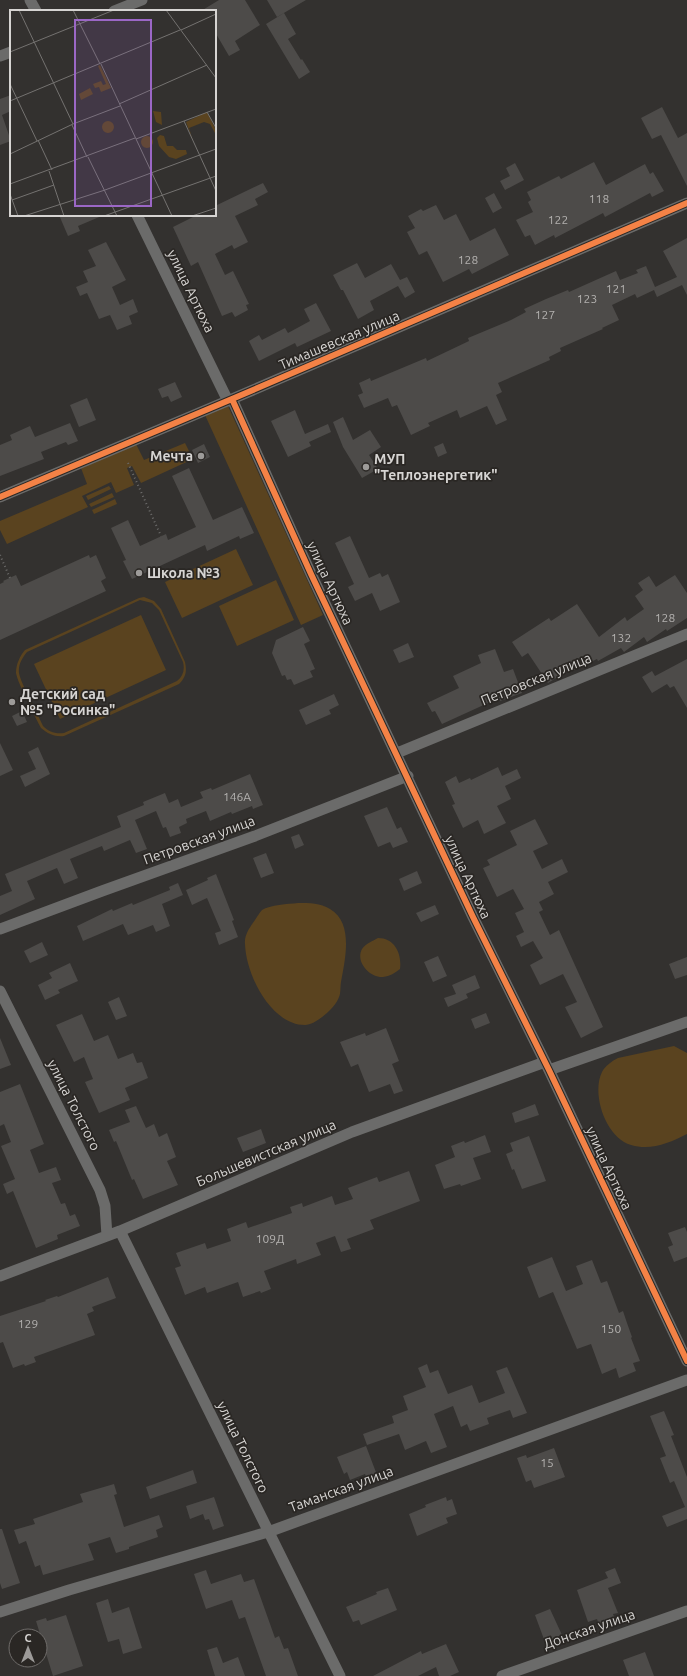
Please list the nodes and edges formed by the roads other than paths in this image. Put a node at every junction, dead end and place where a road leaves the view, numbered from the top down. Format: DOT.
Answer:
graph roads {
  1 [pos="30,0"];
  2 [pos="142,0"];
  3 [pos="35,10"];
  4 [pos="117,10"];
  5 [pos="10,52"];
  6 [pos="0,56"];
  7 [pos="687,203"];
  8 [pos="138,216"];
  9 [pos="230,400"];
  10 [pos="0,497"];
  11 [pos="687,634"];
  12 [pos="397,753"];
  13 [pos="408,776"];
  14 [pos="0,929"];
  15 [pos="0,991"];
  16 [pos="687,1022"];
  17 [pos="547,1066"];
  18 [pos="120,1231"];
  19 [pos="107,1236"];
  20 [pos="0,1276"];
  21 [pos="687,1361"];
  22 [pos="687,1380"];
  23 [pos="268,1532"];
  24 [pos="687,1611"];
  25 [pos="0,1612"];
  26 [pos="340,1676"];
  27 [pos="502,1676"];
  1 -- 3 [label="street"];
  2 -- 4 [label="street"];
  5 -- 6 [label="street"];
  7 -- 9 [label="street, Тимашевская улица"];
  8 -- 9 [label="street, улица Артюха"];
  9 -- 10 [label="street, Тимашевская улица"];
  9 -- 12 [label="street, улица Артюха"];
  11 -- 12 [label="street, Петровская улица"];
  12 -- 13 [label="street, улица Артюха"];
  13 -- 14 [label="street, Петровская улица"];
  13 -- 17 [label="street, улица Артюха"];
  15 -- 19 [label="street, улица Толстого"];
  16 -- 17 [label="street, Большевистская улица"];
  17 -- 18 [label="street, Большевистская улица"];
  17 -- 21 [label="street, улица Артюха"];
  18 -- 19 [label="street, Большевистская улица"];
  18 -- 23 [label="street, улица Толстого"];
  19 -- 20 [label="street, Большевистская улица"];
  22 -- 23 [label="street, Таманская улица"];
  23 -- 25 [label="street, Таманская улица"];
  23 -- 26 [label="street, улица Толстого"];
  24 -- 27 [label="street, Донская улица"];
}
